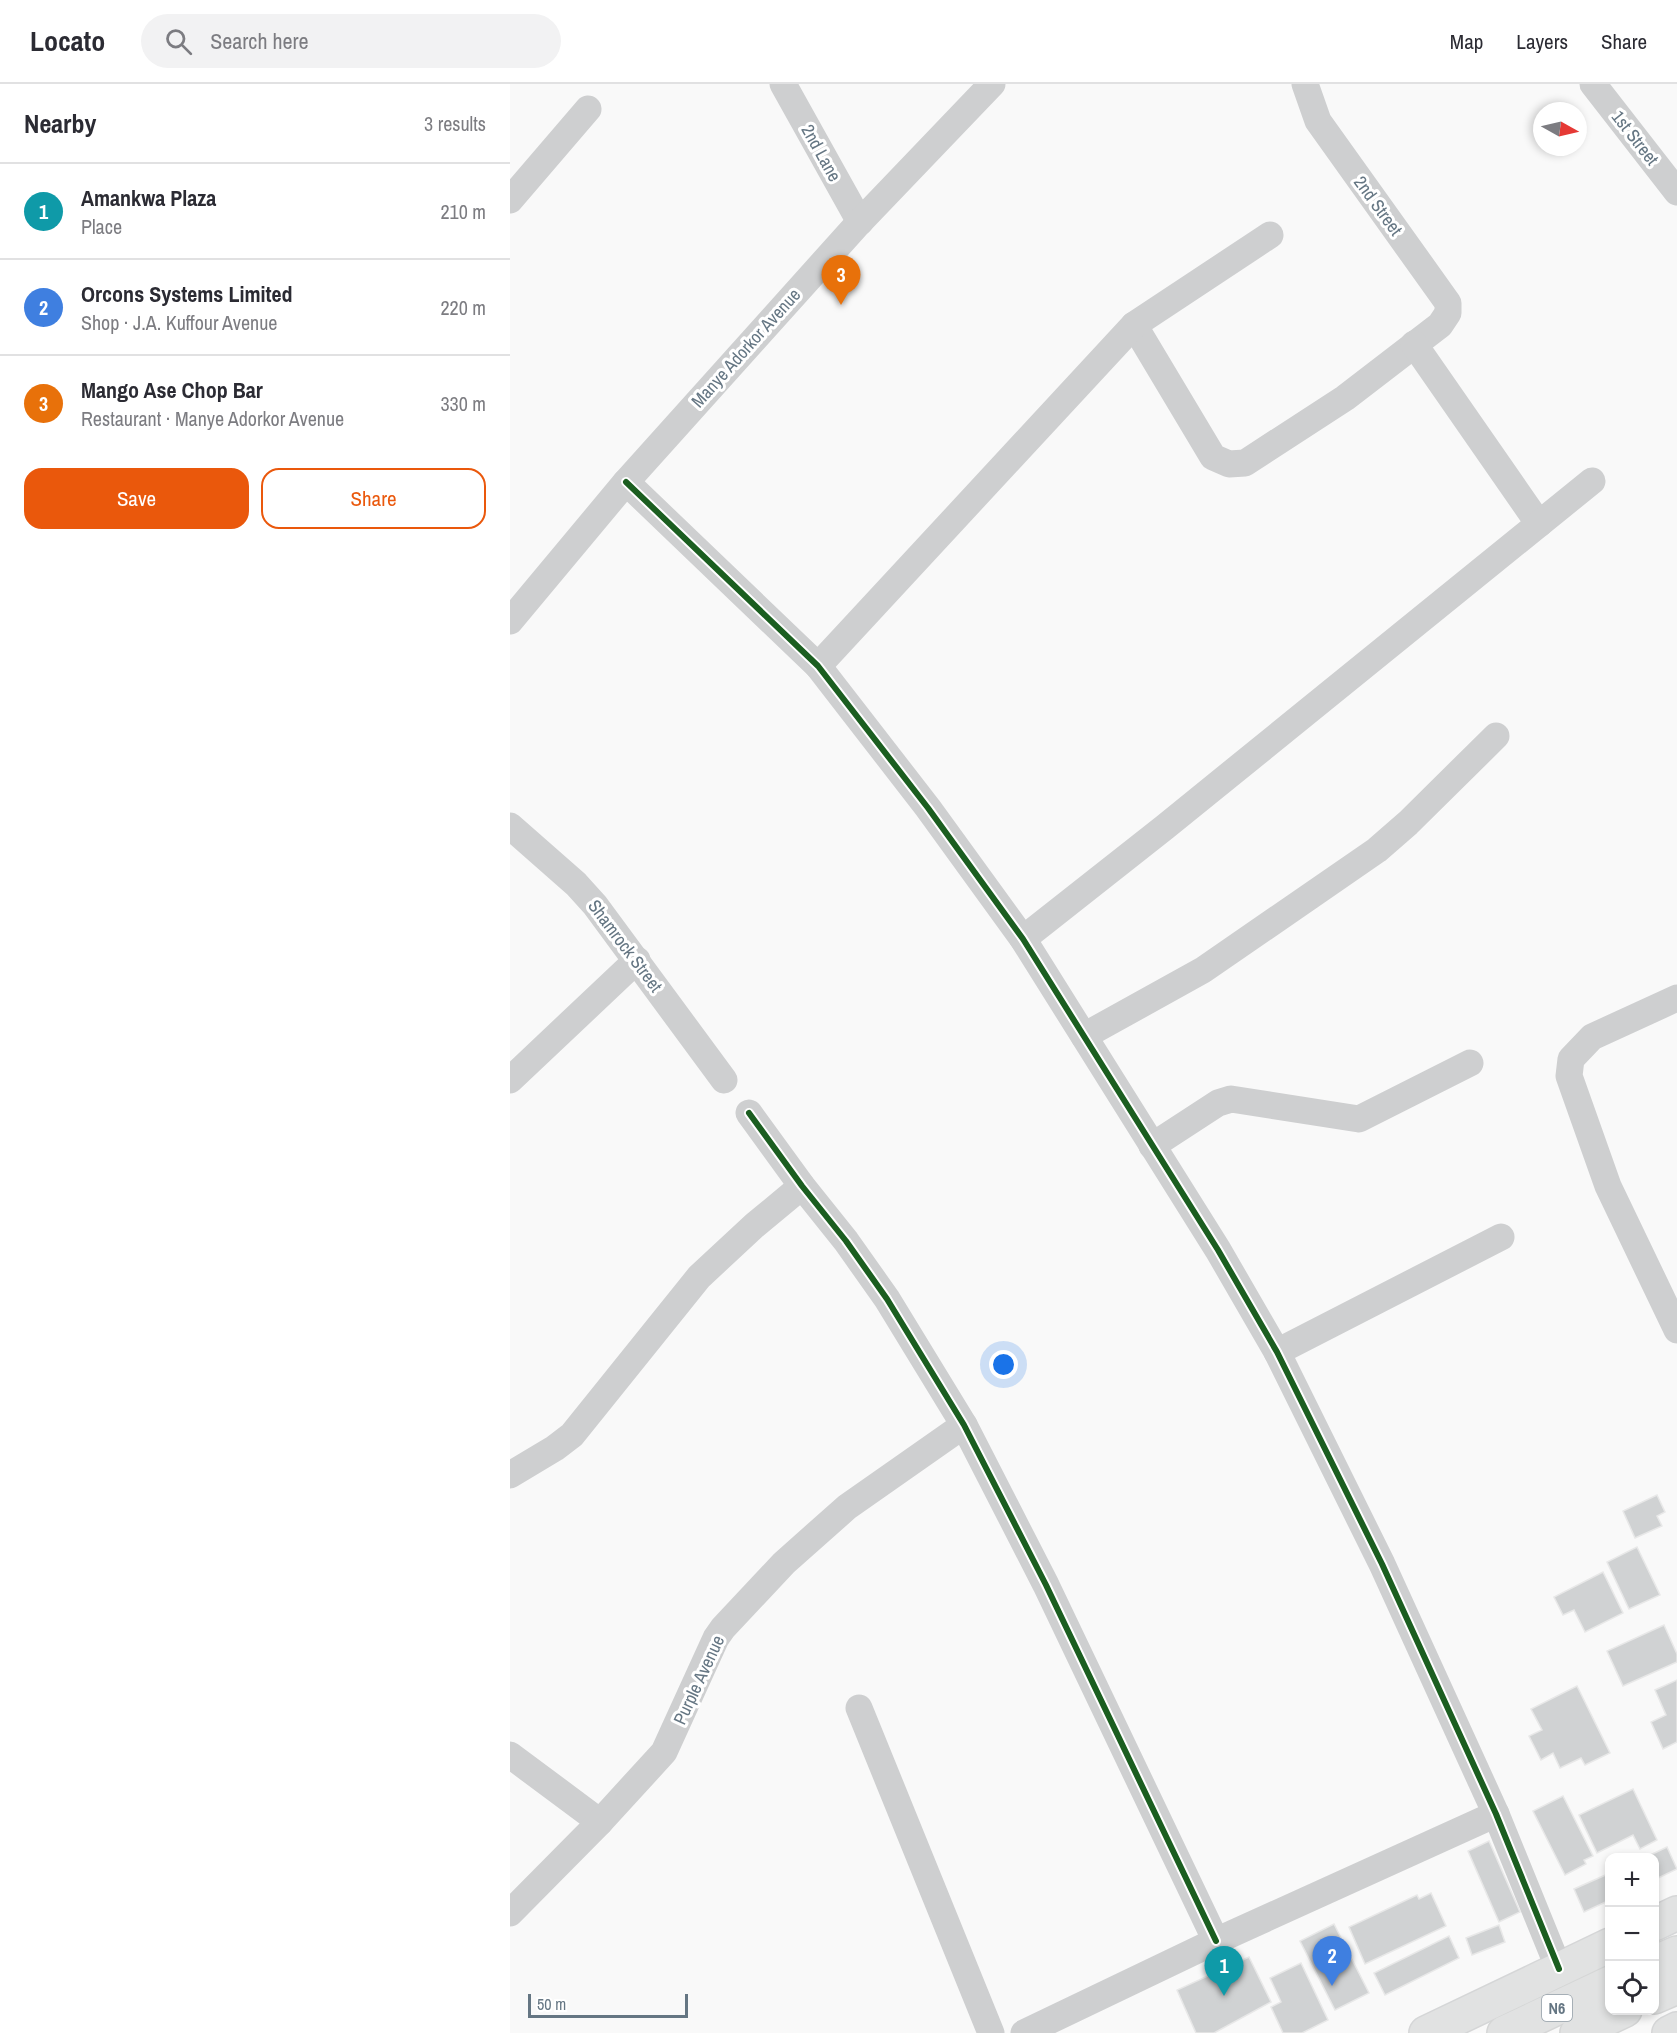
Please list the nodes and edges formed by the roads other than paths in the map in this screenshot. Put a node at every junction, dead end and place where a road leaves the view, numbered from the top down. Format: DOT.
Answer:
graph roads {
  1 [pos="783,84"];
  2 [pos="992,84"];
  3 [pos="1305,84"];
  4 [pos="1593,84"];
  5 [pos="588,109"];
  6 [pos="1677,192"];
  7 [pos="510,200"];
  8 [pos="860,222"];
  9 [pos="1270,235"];
  10 [pos="1134,325"];
  11 [pos="1414,344"];
  12 [pos="1592,481"];
  13 [pos="626,482"];
  14 [pos="1539,524"];
  15 [pos="510,621"];
  16 [pos="818,666"];
  17 [pos="1496,736"];
  18 [pos="510,826"];
  19 [pos="1023,939"];
  20 [pos="637,960"];
  21 [pos="1677,998"];
  22 [pos="1084,1036"];
  23 [pos="1470,1063"];
  24 [pos="510,1080"];
  25 [pos="724,1080"];
  26 [pos="749,1113"];
  27 [pos="1152,1146"];
  28 [pos="802,1186"];
  29 [pos="1501,1237"];
  30 [pos="1677,1330"];
  31 [pos="1276,1352"];
  32 [pos="964,1425"];
  33 [pos="510,1475"];
  34 [pos="859,1708"];
  35 [pos="510,1755"];
  36 [pos="1496,1814"];
  37 [pos="600,1822"];
  38 [pos="510,1912"];
  39 [pos="1677,1913"];
  40 [pos="1659,1922"];
  41 [pos="1216,1941"];
  42 [pos="1605,1947"];
  43 [pos="1677,1953"];
  44 [pos="1659,1961"];
  45 [pos="1559,1969"];
  46 [pos="1605,1985"];
  47 [pos="1677,1987"];
  48 [pos="1659,1995"];
  49 [pos="1615,2015"];
  50 [pos="1677,2029"];
  51 [pos="991,2033"];
  52 [pos="1024,2033"];
  53 [pos="1426,2033"];
  54 [pos="1504,2033"];
  55 [pos="1577,2033"];
  56 [pos="1669,2033"];
  1 -- 8 [label="street, 2nd Lane"];
  2 -- 8 [label="street, Manye Adorkor Avenue"];
  3 -- 11 [label="street, 2nd Street"];
  4 -- 6 [label="street, 1st Street"];
  5 -- 7 [label="street"];
  8 -- 13 [label="street, Manye Adorkor Avenue"];
  9 -- 10 [label="street"];
  10 -- 11 [label="street"];
  10 -- 16 [label="street"];
  11 -- 14 [label="street"];
  12 -- 14 [label="street"];
  13 -- 15 [label="street, Manye Adorkor Avenue"];
  13 -- 16 [label="street"];
  14 -- 19 [label="street"];
  16 -- 19 [label="street"];
  17 -- 22 [label="street"];
  18 -- 20 [label="street, Shamrock Street"];
  19 -- 22 [label="street"];
  20 -- 24 [label="street"];
  20 -- 25 [label="street, Shamrock Street"];
  21 -- 30 [label="street"];
  22 -- 27 [label="street"];
  23 -- 27 [label="street"];
  26 -- 28 [label="street"];
  27 -- 31 [label="street"];
  28 -- 32 [label="street"];
  28 -- 33 [label="street"];
  29 -- 31 [label="street"];
  31 -- 36 [label="street"];
  32 -- 37 [label="street, Purple Avenue"];
  32 -- 41 [label="street"];
  34 -- 51 [label="street"];
  35 -- 37 [label="street"];
  36 -- 41 [label="street"];
  36 -- 45 [label="street"];
  37 -- 38 [label="street, Purple Avenue"];
  39 -- 40 [label="main road"];
  41 -- 52 [label="street"];
  42 -- 45 [label="main road"];
  43 -- 44 [label="main road"];
  45 -- 53 [label="main road"];
  46 -- 54 [label="main road, N6"];
  47 -- 48 [label="main road"];
  49 -- 55 [label="main road, N6"];
  50 -- 56 [label="main road"];
}
